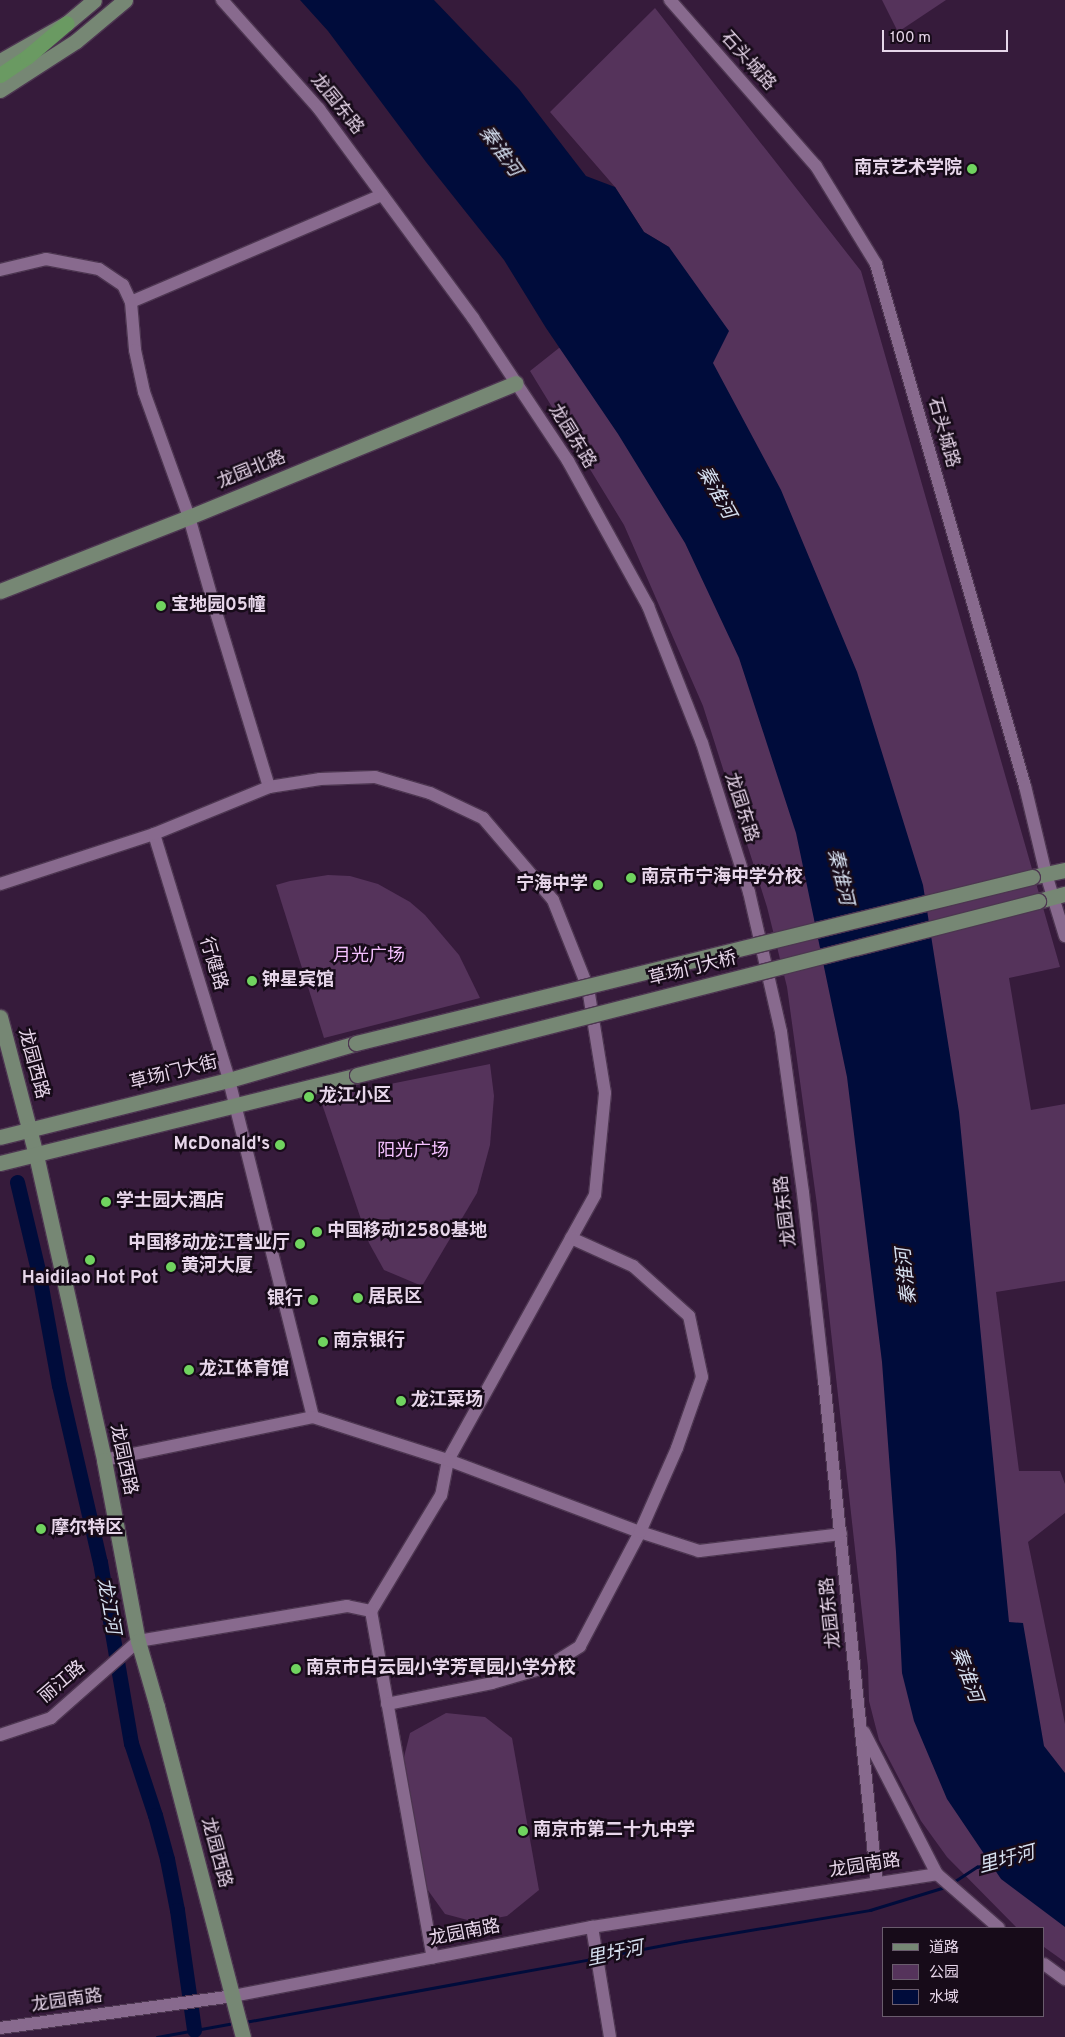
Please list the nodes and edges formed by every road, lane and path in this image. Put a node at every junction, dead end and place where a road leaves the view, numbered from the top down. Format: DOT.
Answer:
graph roads {
  1 [pos="94,0"];
  2 [pos="125,0"];
  3 [pos="222,0"];
  4 [pos="670,0"];
  5 [pos="67,23"];
  6 [pos="0,61"];
  7 [pos="0,75"];
  8 [pos="0,90"];
  9 [pos="382,195"];
  10 [pos="0,255"];
  11 [pos="2,269"];
  12 [pos="131,302"];
  13 [pos="516,383"];
  14 [pos="189,517"];
  15 [pos="0,591"];
  16 [pos="269,787"];
  17 [pos="154,834"];
  18 [pos="1065,870"];
  19 [pos="1039,876"];
  20 [pos="0,884"];
  21 [pos="1059,896"];
  22 [pos="1065,936"];
  23 [pos="0,1017"];
  24 [pos="356,1043"];
  25 [pos="229,1080"];
  26 [pos="235,1104"];
  27 [pos="30,1130"];
  28 [pos="0,1137"];
  29 [pos="36,1155"];
  30 [pos="0,1163"];
  31 [pos="571,1238"];
  32 [pos="313,1417"];
  33 [pos="104,1460"];
  34 [pos="448,1460"];
  35 [pos="640,1532"];
  36 [pos="841,1534"];
  37 [pos="371,1611"];
  38 [pos="138,1642"];
  39 [pos="388,1704"];
  40 [pos="861,1725"];
  41 [pos="0,1735"];
  42 [pos="937,1874"];
  43 [pos="877,1883"];
  44 [pos="592,1927"];
  45 [pos="999,1927"];
  46 [pos="433,1958"];
  47 [pos="1045,1965"];
  48 [pos="1065,1979"];
  49 [pos="233,1996"];
  50 [pos="241,2027"];
  51 [pos="0,2028"];
  52 [pos="610,2037"];
  1 -- 5 [label="main road"];
  2 -- 8 [label="main road"];
  3 -- 9 [label="street, 龙园东路"];
  4 -- 19 [label="street, 石头城路"];
  5 -- 6 [label="main road"];
  5 -- 7 [label="highway"];
  9 -- 12 [label="street"];
  9 -- 13 [label="street, 龙园东路"];
  10 -- 11 [label="street"];
  11 -- 12 [label="street"];
  12 -- 14 [label="street"];
  13 -- 14 [label="main road, 龙园北路"];
  13 -- 36 [label="street, 龙园东路"];
  14 -- 15 [label="main road, 龙园北路"];
  14 -- 16 [label="street"];
  16 -- 17 [label="street"];
  16 -- 31 [label="street"];
  17 -- 20 [label="street"];
  17 -- 25 [label="street, 行健路"];
  18 -- 19 [label="main road"];
  19 -- 21 [label="street, 石头城路"];
  19 -- 24 [label="main road, 草场门大桥, bridge"];
  21 -- 22 [label="street, 石头城路"];
  21 -- 26 [label="main road, 草场门大桥, bridge"];
  23 -- 27 [label="main road, 龙园西路"];
  24 -- 25 [label="main road, 草场门大街"];
  25 -- 26 [label="street, 行健路"];
  25 -- 27 [label="main road, 草场门大街"];
  26 -- 29 [label="main road"];
  26 -- 32 [label="street, 行健路"];
  27 -- 28 [label="main road, 草场门大街"];
  27 -- 29 [label="main road, 龙园西路"];
  29 -- 30 [label="main road"];
  29 -- 33 [label="main road, 龙园西路"];
  31 -- 34 [label="street"];
  31 -- 35 [label="street"];
  32 -- 33 [label="street"];
  32 -- 34 [label="street"];
  33 -- 38 [label="main road, 龙园西路"];
  34 -- 35 [label="street"];
  34 -- 37 [label="street"];
  35 -- 36 [label="street"];
  35 -- 39 [label="street"];
  36 -- 40 [label="street, 龙园东路"];
  37 -- 38 [label="street"];
  37 -- 39 [label="street"];
  38 -- 41 [label="street, 丽江路"];
  38 -- 49 [label="main road, 龙园西路"];
  39 -- 46 [label="street"];
  40 -- 42 [label="street"];
  40 -- 43 [label="street, 龙园东路"];
  42 -- 43 [label="street, 龙园南路"];
  42 -- 45 [label="street"];
  43 -- 44 [label="street, 龙园南路"];
  44 -- 46 [label="street, 龙园南路"];
  44 -- 52 [label="street"];
  46 -- 49 [label="street, 龙园南路"];
  47 -- 48 [label="street"];
  49 -- 50 [label="main road, 龙园西路"];
  49 -- 51 [label="street, 龙园南路"];
}
